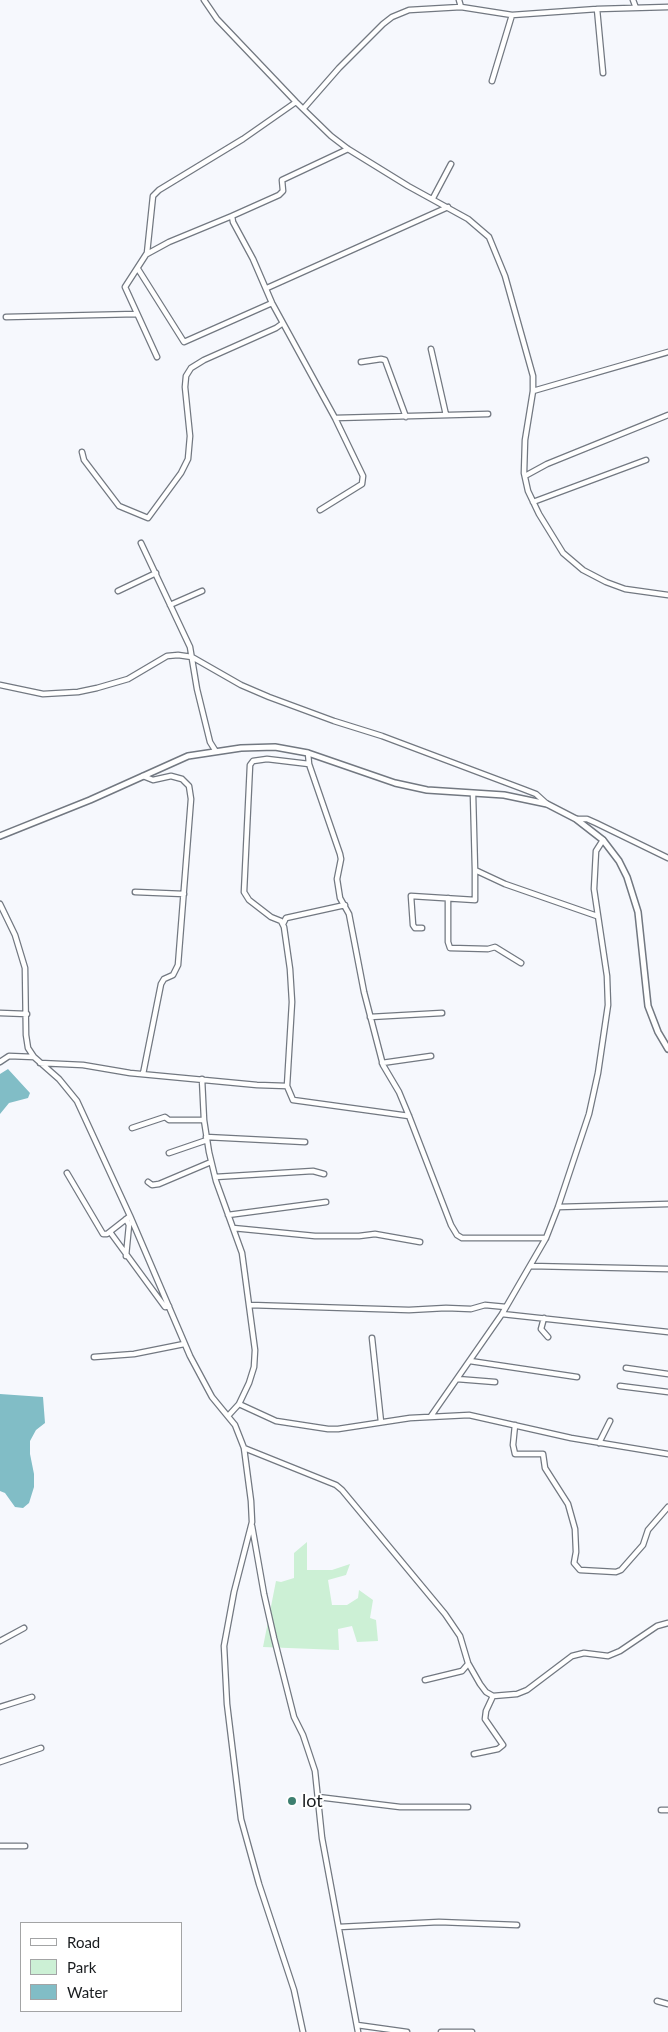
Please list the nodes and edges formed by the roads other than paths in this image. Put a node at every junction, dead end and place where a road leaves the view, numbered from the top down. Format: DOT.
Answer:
graph roads {
  1 [pos="204,0"];
  2 [pos="460,0"];
  3 [pos="633,0"];
  4 [pos="668,7"];
  5 [pos="461,8"];
  6 [pos="636,8"];
  7 [pos="597,9"];
  8 [pos="512,15"];
  9 [pos="603,73"];
  10 [pos="492,81"];
  11 [pos="296,102"];
  12 [pos="304,108"];
  13 [pos="348,149"];
  14 [pos="451,164"];
  15 [pos="433,198"];
  16 [pos="448,207"];
  17 [pos="232,216"];
  18 [pos="147,254"];
  19 [pos="138,270"];
  20 [pos="267,288"];
  21 [pos="272,303"];
  22 [pos="137,314"];
  23 [pos="6,317"];
  24 [pos="282,324"];
  25 [pos="431,349"];
  26 [pos="668,352"];
  27 [pos="157,357"];
  28 [pos="361,362"];
  29 [pos="533,391"];
  30 [pos="488,414"];
  31 [pos="668,415"];
  32 [pos="406,416"];
  33 [pos="446,416"];
  34 [pos="334,418"];
  35 [pos="82,452"];
  36 [pos="646,460"];
  37 [pos="525,476"];
  38 [pos="533,502"];
  39 [pos="320,510"];
  40 [pos="141,543"];
  41 [pos="156,573"];
  42 [pos="202,590"];
  43 [pos="118,591"];
  44 [pos="668,596"];
  45 [pos="170,605"];
  46 [pos="192,657"];
  47 [pos="0,685"];
  48 [pos="215,750"];
  49 [pos="308,753"];
  50 [pos="309,764"];
  51 [pos="143,776"];
  52 [pos="473,794"];
  53 [pos="547,804"];
  54 [pos="576,819"];
  55 [pos="0,836"];
  56 [pos="603,840"];
  57 [pos="668,858"];
  58 [pos="475,870"];
  59 [pos="135,892"];
  60 [pos="184,894"];
  61 [pos="448,898"];
  62 [pos="0,904"];
  63 [pos="345,905"];
  64 [pos="597,916"];
  65 [pos="283,924"];
  66 [pos="422,928"];
  67 [pos="521,963"];
  68 [pos="0,1013"];
  69 [pos="442,1013"];
  70 [pos="27,1014"];
  71 [pos="370,1017"];
  72 [pos="668,1050"];
  73 [pos="431,1056"];
  74 [pos="34,1057"];
  75 [pos="0,1062"];
  76 [pos="40,1063"];
  77 [pos="382,1063"];
  78 [pos="143,1074"];
  79 [pos="202,1079"];
  80 [pos="287,1086"];
  81 [pos="409,1116"];
  82 [pos="204,1120"];
  83 [pos="132,1128"];
  84 [pos="207,1138"];
  85 [pos="305,1142"];
  86 [pos="169,1153"];
  87 [pos="211,1162"];
  88 [pos="66,1174"];
  89 [pos="324,1174"];
  90 [pos="215,1177"];
  91 [pos="148,1182"];
  92 [pos="326,1202"];
  93 [pos="668,1204"];
  94 [pos="558,1207"];
  95 [pos="228,1215"];
  96 [pos="128,1217"];
  97 [pos="233,1228"];
  98 [pos="110,1232"];
  99 [pos="546,1238"];
  100 [pos="420,1242"];
  101 [pos="126,1256"];
  102 [pos="530,1266"];
  103 [pos="668,1268"];
  104 [pos="250,1305"];
  105 [pos="169,1306"];
  106 [pos="506,1307"];
  107 [pos="502,1314"];
  108 [pos="544,1318"];
  109 [pos="668,1332"];
  110 [pos="548,1337"];
  111 [pos="372,1338"];
  112 [pos="184,1344"];
  113 [pos="94,1357"];
  114 [pos="470,1361"];
  115 [pos="626,1368"];
  116 [pos="668,1374"];
  117 [pos="577,1378"];
  118 [pos="457,1379"];
  119 [pos="495,1382"];
  120 [pos="620,1386"];
  121 [pos="668,1392"];
  122 [pos="239,1404"];
  123 [pos="228,1416"];
  124 [pos="431,1416"];
  125 [pos="610,1421"];
  126 [pos="381,1422"];
  127 [pos="515,1425"];
  128 [pos="599,1443"];
  129 [pos="244,1448"];
  130 [pos="668,1454"];
  131 [pos="668,1507"];
  132 [pos="252,1522"];
  133 [pos="668,1623"];
  134 [pos="24,1628"];
  135 [pos="0,1641"];
  136 [pos="468,1663"];
  137 [pos="425,1680"];
  138 [pos="493,1696"];
  139 [pos="32,1697"];
  140 [pos="0,1707"];
  141 [pos="41,1748"];
  142 [pos="474,1754"];
  143 [pos="0,1762"];
  144 [pos="318,1797"];
  145 [pos="468,1807"];
  146 [pos="661,1810"];
  147 [pos="668,1810"];
  148 [pos="0,1846"];
  149 [pos="25,1846"];
  150 [pos="517,1925"];
  151 [pos="339,1927"];
  152 [pos="657,2001"];
  153 [pos="668,2004"];
  154 [pos="357,2026"];
  155 [pos="302,2032"];
  156 [pos="358,2032"];
  157 [pos="407,2032"];
  158 [pos="441,2032"];
  159 [pos="472,2032"];
  1 -- 11 [label="street"];
  2 -- 5 [label="street"];
  3 -- 6 [label="street"];
  4 -- 6 [label="street"];
  5 -- 8 [label="street"];
  5 -- 12 [label="street"];
  6 -- 7 [label="street"];
  7 -- 8 [label="street"];
  7 -- 9 [label="street"];
  8 -- 10 [label="street"];
  11 -- 12 [label="street"];
  11 -- 18 [label="street"];
  12 -- 13 [label="street"];
  13 -- 15 [label="street"];
  13 -- 17 [label="street"];
  14 -- 15 [label="street"];
  15 -- 16 [label="street"];
  16 -- 20 [label="street"];
  16 -- 29 [label="street"];
  17 -- 18 [label="street"];
  17 -- 20 [label="street"];
  18 -- 19 [label="street"];
  19 -- 21 [label="street"];
  19 -- 22 [label="street"];
  20 -- 21 [label="street"];
  21 -- 24 [label="street"];
  22 -- 23 [label="street"];
  22 -- 27 [label="street"];
  24 -- 34 [label="street"];
  24 -- 35 [label="street"];
  25 -- 33 [label="street"];
  26 -- 29 [label="street"];
  28 -- 32 [label="street"];
  29 -- 37 [label="street"];
  30 -- 33 [label="street"];
  31 -- 37 [label="street"];
  32 -- 33 [label="street"];
  32 -- 34 [label="street"];
  34 -- 39 [label="street"];
  36 -- 38 [label="street"];
  37 -- 38 [label="street"];
  38 -- 44 [label="street"];
  40 -- 41 [label="street"];
  41 -- 43 [label="street"];
  41 -- 45 [label="street"];
  42 -- 45 [label="street"];
  45 -- 46 [label="street"];
  46 -- 47 [label="street"];
  46 -- 48 [label="street"];
  46 -- 53 [label="street"];
  48 -- 49 [label="main road"];
  48 -- 51 [label="main road"];
  49 -- 50 [label="street"];
  49 -- 52 [label="main road"];
  50 -- 63 [label="street"];
  50 -- 65 [label="street"];
  51 -- 55 [label="main road"];
  51 -- 60 [label="street"];
  52 -- 53 [label="main road"];
  52 -- 58 [label="street"];
  53 -- 54 [label="main road"];
  54 -- 56 [label="main road"];
  54 -- 57 [label="street"];
  56 -- 64 [label="street"];
  56 -- 72 [label="main road"];
  58 -- 61 [label="street"];
  58 -- 64 [label="street"];
  59 -- 60 [label="street"];
  60 -- 78 [label="street"];
  61 -- 66 [label="street"];
  61 -- 67 [label="street"];
  62 -- 70 [label="street"];
  63 -- 65 [label="street"];
  63 -- 71 [label="street"];
  64 -- 94 [label="street"];
  65 -- 80 [label="street"];
  68 -- 70 [label="street"];
  69 -- 71 [label="street"];
  70 -- 74 [label="street"];
  71 -- 77 [label="street"];
  73 -- 77 [label="street"];
  74 -- 75 [label="street"];
  74 -- 76 [label="street"];
  76 -- 78 [label="street"];
  76 -- 96 [label="street"];
  77 -- 81 [label="street"];
  78 -- 79 [label="street"];
  79 -- 80 [label="street"];
  79 -- 82 [label="street"];
  80 -- 81 [label="street"];
  81 -- 99 [label="street"];
  82 -- 83 [label="street"];
  82 -- 84 [label="street"];
  84 -- 85 [label="street"];
  84 -- 86 [label="street"];
  84 -- 87 [label="street"];
  87 -- 90 [label="street"];
  87 -- 91 [label="street"];
  88 -- 98 [label="street"];
  89 -- 90 [label="street"];
  90 -- 95 [label="street"];
  92 -- 95 [label="street"];
  93 -- 94 [label="street"];
  94 -- 99 [label="street"];
  95 -- 97 [label="street"];
  96 -- 98 [label="street"];
  96 -- 101 [label="street"];
  96 -- 105 [label="street"];
  97 -- 100 [label="street"];
  97 -- 104 [label="street"];
  98 -- 101 [label="street"];
  99 -- 102 [label="street"];
  101 -- 105 [label="street"];
  102 -- 103 [label="street"];
  102 -- 106 [label="street"];
  104 -- 106 [label="street"];
  104 -- 122 [label="street"];
  105 -- 112 [label="street"];
  106 -- 107 [label="street"];
  107 -- 108 [label="street"];
  107 -- 114 [label="street"];
  108 -- 109 [label="street"];
  108 -- 110 [label="street"];
  111 -- 126 [label="street"];
  112 -- 113 [label="street"];
  112 -- 123 [label="street"];
  114 -- 117 [label="street"];
  114 -- 118 [label="street"];
  115 -- 116 [label="street"];
  118 -- 119 [label="street"];
  118 -- 124 [label="street"];
  120 -- 121 [label="street"];
  122 -- 123 [label="street"];
  122 -- 126 [label="street"];
  123 -- 129 [label="street"];
  124 -- 126 [label="street"];
  124 -- 127 [label="street"];
  125 -- 128 [label="street"];
  127 -- 128 [label="street"];
  127 -- 131 [label="street"];
  128 -- 130 [label="street"];
  129 -- 132 [label="street"];
  129 -- 136 [label="street"];
  132 -- 144 [label="street"];
  132 -- 155 [label="street"];
  133 -- 138 [label="street"];
  134 -- 135 [label="street"];
  136 -- 137 [label="street"];
  136 -- 138 [label="street"];
  138 -- 142 [label="street"];
  139 -- 140 [label="street"];
  141 -- 143 [label="street"];
  144 -- 145 [label="street"];
  144 -- 151 [label="street"];
  146 -- 147 [label="street"];
  148 -- 149 [label="street"];
  150 -- 151 [label="street"];
  151 -- 154 [label="street"];
  152 -- 153 [label="street"];
  154 -- 156 [label="street"];
  154 -- 157 [label="street"];
  158 -- 159 [label="street"];
}
